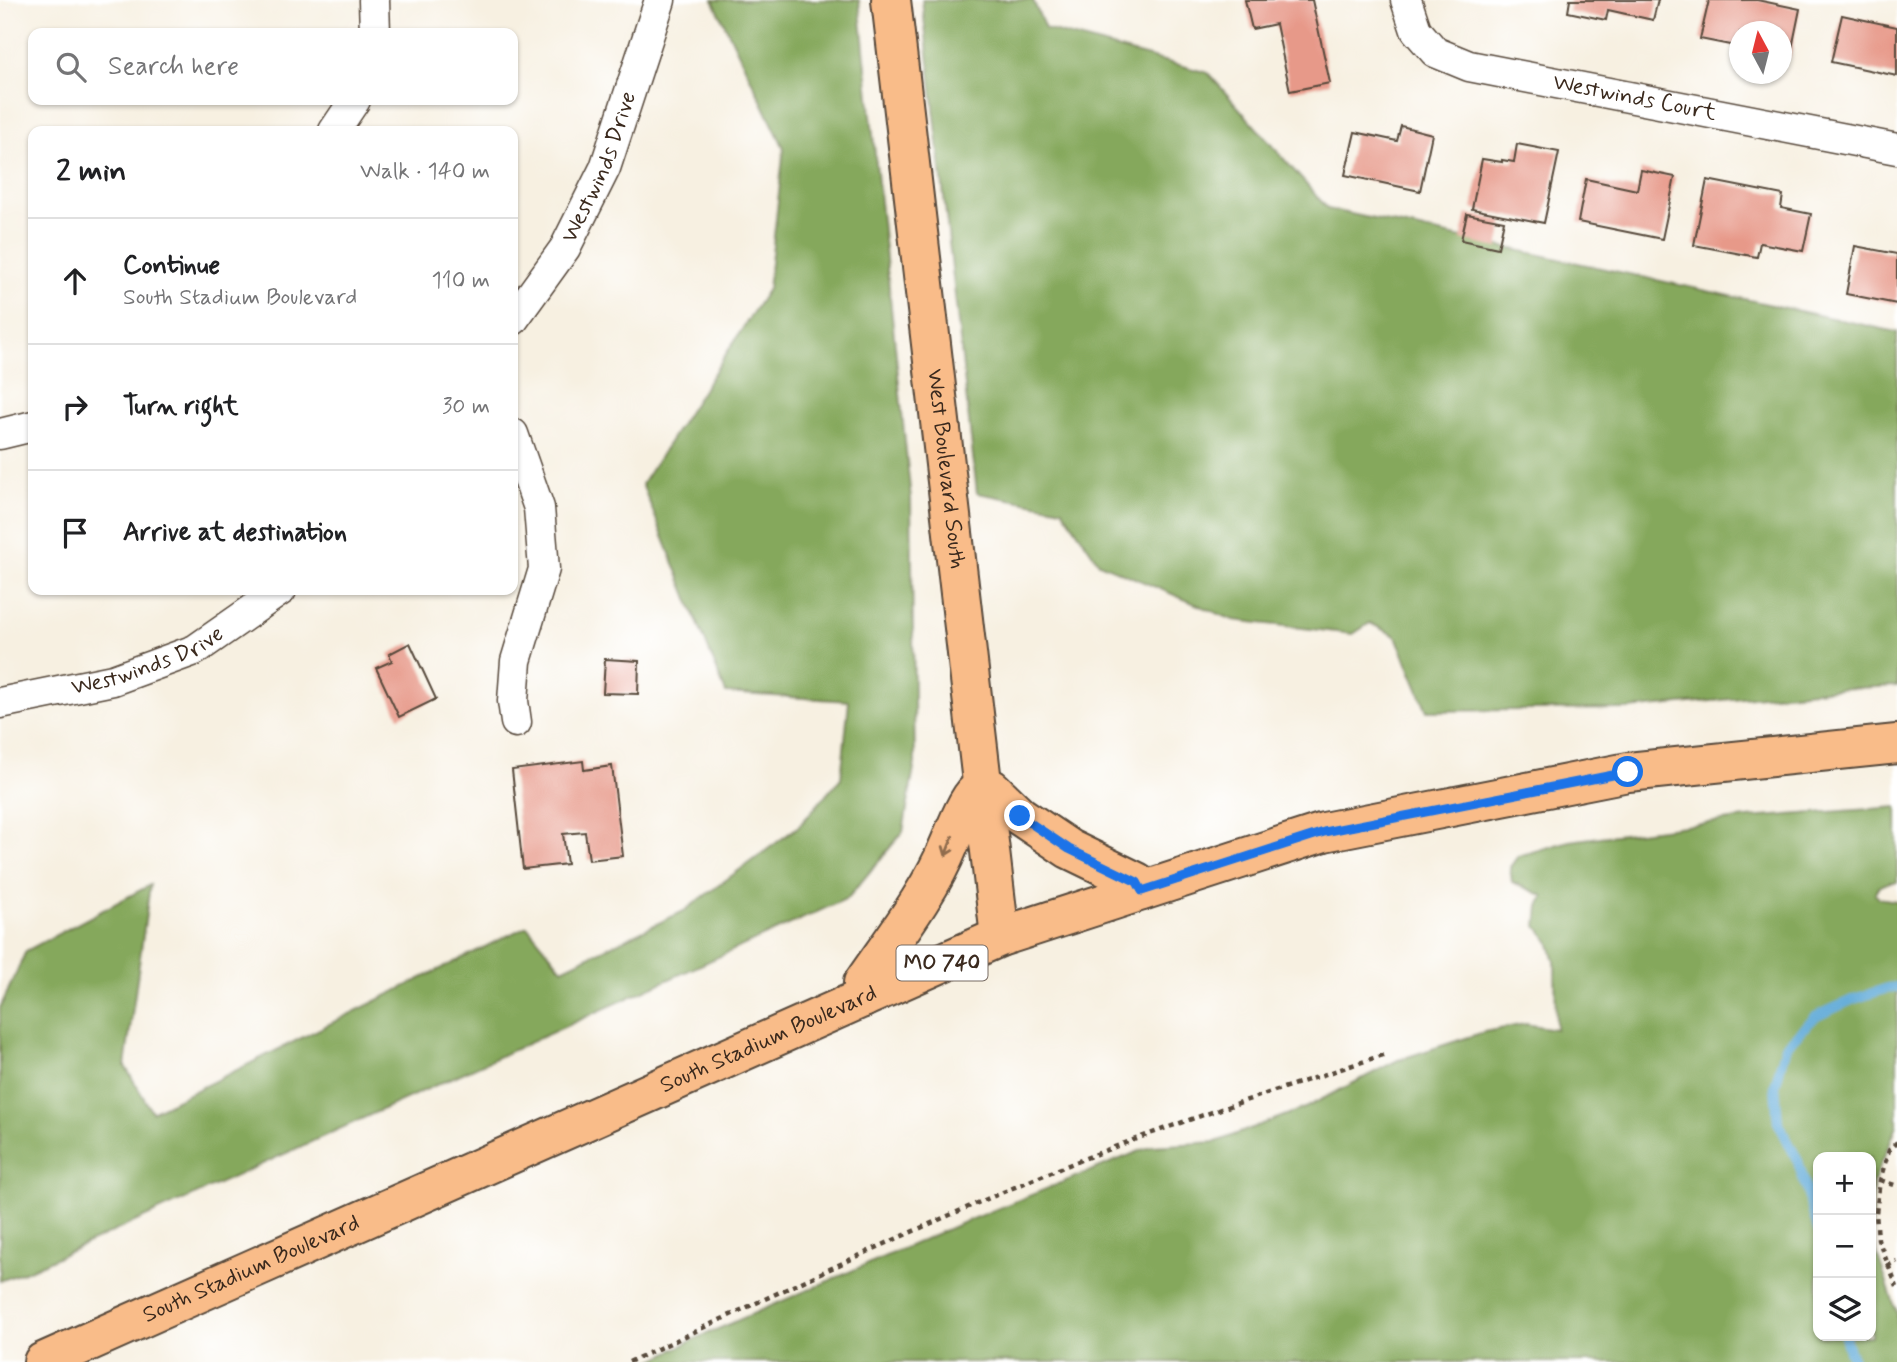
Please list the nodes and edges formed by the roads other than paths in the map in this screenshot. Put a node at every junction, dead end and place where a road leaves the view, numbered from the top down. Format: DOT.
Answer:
graph roads {
  1 [pos="374,0"];
  2 [pos="660,0"];
  3 [pos="891,0"];
  4 [pos="1406,0"];
  5 [pos="375,28"];
  6 [pos="352,105"];
  7 [pos="337,126"];
  8 [pos="1897,149"];
  9 [pos="518,313"];
  10 [pos="28,427"];
  11 [pos="0,434"];
  12 [pos="518,448"];
  13 [pos="274,595"];
  14 [pos="0,703"];
  15 [pos="516,722"];
  16 [pos="1897,744"];
  17 [pos="983,789"];
  18 [pos="1142,891"];
  19 [pos="1000,937"];
  20 [pos="863,998"];
  21 [pos="43,1362"];
  1 -- 5 [label="street"];
  2 -- 9 [label="street, Westwinds Drive"];
  3 -- 17 [label="main road, West Boulevard South"];
  4 -- 8 [label="street, Westwinds Court"];
  6 -- 7 [label="street"];
  10 -- 11 [label="street"];
  12 -- 15 [label="street"];
  13 -- 14 [label="street, Westwinds Drive"];
  16 -- 18 [label="main road, South Stadium Boulevard / MO 740"];
  17 -- 18 [label="main road"];
  17 -- 19 [label="main road, West Boulevard South"];
  17 -- 20 [label="main road, one-way"];
  18 -- 19 [label="main road, South Stadium Boulevard / MO 740"];
  19 -- 20 [label="main road, South Stadium Boulevard / MO 740"];
  20 -- 21 [label="main road, South Stadium Boulevard / MO 740"];
}
